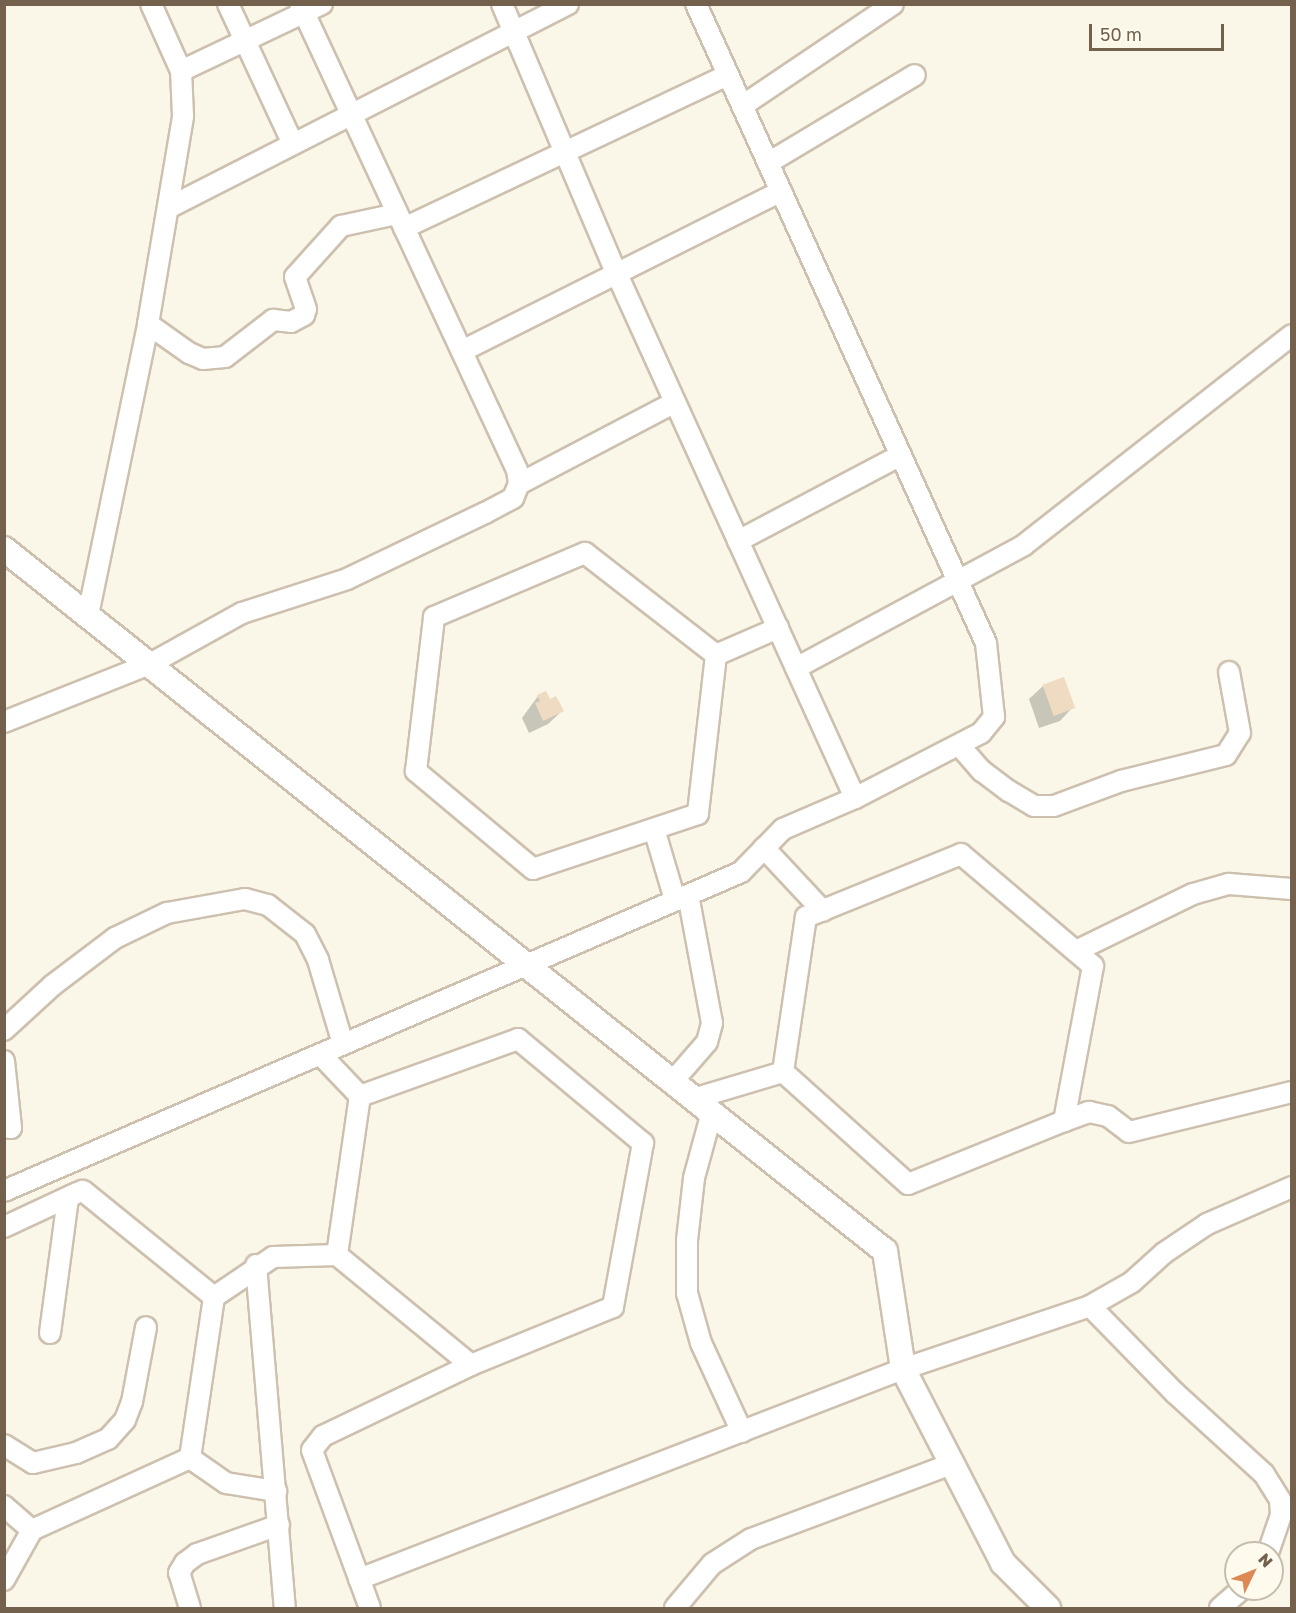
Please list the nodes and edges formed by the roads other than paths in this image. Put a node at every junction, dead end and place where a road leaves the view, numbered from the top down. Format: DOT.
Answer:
graph roads {
  1 [pos="151,4"];
  2 [pos="228,4"];
  3 [pos="502,4"];
  4 [pos="568,4"];
  5 [pos="696,4"];
  6 [pos="893,4"];
  7 [pos="309,7"];
  8 [pos="515,32"];
  9 [pos="245,41"];
  10 [pos="181,71"];
  11 [pos="728,75"];
  12 [pos="915,75"];
  13 [pos="742,105"];
  14 [pos="351,114"];
  15 [pos="293,144"];
  16 [pos="566,150"];
  17 [pos="768,163"];
  18 [pos="781,191"];
  19 [pos="168,208"];
  20 [pos="401,221"];
  21 [pos="616,272"];
  22 [pos="148,324"];
  23 [pos="1292,335"];
  24 [pos="462,351"];
  25 [pos="675,402"];
  26 [pos="901,455"];
  27 [pos="519,484"];
  28 [pos="738,541"];
  29 [pos="4,549"];
  30 [pos="958,582"];
  31 [pos="88,615"];
  32 [pos="778,628"];
  33 [pos="716,655"];
  34 [pos="150,664"];
  35 [pos="796,668"];
  36 [pos="1229,672"];
  37 [pos="4,722"];
  38 [pos="959,745"];
  39 [pos="855,798"];
  40 [pos="654,829"];
  41 [pos="764,848"];
  42 [pos="1292,889"];
  43 [pos="682,897"];
  44 [pos="823,910"];
  45 [pos="1076,951"];
  46 [pos="529,964"];
  47 [pos="4,1030"];
  48 [pos="343,1044"];
  49 [pos="320,1054"];
  50 [pos="4,1061"];
  51 [pos="783,1072"];
  52 [pos="674,1080"];
  53 [pos="1292,1092"];
  54 [pos="360,1096"];
  55 [pos="704,1105"];
  56 [pos="1064,1121"];
  57 [pos="4,1127"];
  58 [pos="88,1155"];
  59 [pos="1292,1187"];
  60 [pos="4,1191"];
  61 [pos="75,1194"];
  62 [pos="4,1227"];
  63 [pos="337,1255"];
  64 [pos="256,1265"];
  65 [pos="214,1297"];
  66 [pos="1090,1306"];
  67 [pos="147,1327"];
  68 [pos="50,1333"];
  69 [pos="471,1365"];
  70 [pos="903,1369"];
  71 [pos="742,1432"];
  72 [pos="4,1445"];
  73 [pos="190,1458"];
  74 [pos="952,1464"];
  75 [pos="276,1491"];
  76 [pos="4,1506"];
  77 [pos="279,1525"];
  78 [pos="32,1530"];
  79 [pos="1272,1541"];
  80 [pos="359,1579"];
  81 [pos="4,1580"];
  82 [pos="190,1608"];
  83 [pos="285,1608"];
  84 [pos="370,1608"];
  85 [pos="675,1608"];
  86 [pos="1048,1608"];
  1 -- 10 [label="street"];
  2 -- 9 [label="street"];
  3 -- 8 [label="street"];
  4 -- 8 [label="street"];
  5 -- 11 [label="street"];
  6 -- 13 [label="street"];
  7 -- 9 [label="street"];
  7 -- 14 [label="street"];
  8 -- 14 [label="street"];
  8 -- 16 [label="street"];
  9 -- 10 [label="street"];
  9 -- 15 [label="street"];
  10 -- 19 [label="street"];
  11 -- 13 [label="street"];
  11 -- 16 [label="street"];
  12 -- 17 [label="street"];
  13 -- 17 [label="street"];
  14 -- 15 [label="street"];
  14 -- 20 [label="street"];
  15 -- 19 [label="street"];
  16 -- 20 [label="street"];
  16 -- 21 [label="street"];
  17 -- 18 [label="street"];
  18 -- 21 [label="street"];
  18 -- 26 [label="street"];
  19 -- 22 [label="street"];
  20 -- 22 [label="street"];
  20 -- 24 [label="street"];
  21 -- 24 [label="street"];
  21 -- 25 [label="street"];
  22 -- 31 [label="street"];
  23 -- 30 [label="street"];
  24 -- 27 [label="street"];
  25 -- 27 [label="street"];
  25 -- 28 [label="street"];
  26 -- 28 [label="street"];
  26 -- 30 [label="street"];
  27 -- 34 [label="street"];
  28 -- 32 [label="street"];
  29 -- 31 [label="street"];
  30 -- 35 [label="street"];
  30 -- 38 [label="street"];
  31 -- 34 [label="street"];
  32 -- 33 [label="street"];
  32 -- 35 [label="street"];
  33 -- 40 [label="street"];
  33 -- 40 [label="street"];
  34 -- 37 [label="street"];
  34 -- 46 [label="street"];
  35 -- 39 [label="street"];
  36 -- 38 [label="street"];
  38 -- 39 [label="street"];
  39 -- 41 [label="street"];
  40 -- 43 [label="street"];
  41 -- 43 [label="street"];
  41 -- 44 [label="street"];
  42 -- 45 [label="street"];
  43 -- 46 [label="street"];
  43 -- 52 [label="street"];
  44 -- 45 [label="street"];
  44 -- 51 [label="street"];
  45 -- 56 [label="street"];
  46 -- 48 [label="street"];
  46 -- 52 [label="street"];
  47 -- 48 [label="street"];
  48 -- 49 [label="street"];
  49 -- 54 [label="street"];
  49 -- 58 [label="street"];
  50 -- 57 [label="street"];
  51 -- 55 [label="street"];
  51 -- 56 [label="street"];
  52 -- 55 [label="street"];
  53 -- 56 [label="street"];
  54 -- 63 [label="street"];
  54 -- 69 [label="street"];
  55 -- 70 [label="street"];
  55 -- 71 [label="street"];
  58 -- 60 [label="street"];
  58 -- 61 [label="street"];
  59 -- 66 [label="street"];
  61 -- 62 [label="street"];
  61 -- 65 [label="street"];
  61 -- 68 [label="street"];
  63 -- 64 [label="street"];
  63 -- 69 [label="street"];
  64 -- 65 [label="street"];
  64 -- 75 [label="street"];
  65 -- 73 [label="street"];
  66 -- 70 [label="street"];
  66 -- 79 [label="street"];
  67 -- 72 [label="street"];
  69 -- 80 [label="street"];
  70 -- 71 [label="street"];
  70 -- 74 [label="street"];
  71 -- 80 [label="street"];
  73 -- 75 [label="street"];
  73 -- 78 [label="street"];
  74 -- 85 [label="street"];
  74 -- 86 [label="street"];
  75 -- 77 [label="street"];
  76 -- 78 [label="street"];
  77 -- 82 [label="street"];
  77 -- 83 [label="street"];
  78 -- 81 [label="street"];
  80 -- 84 [label="street"];
}
